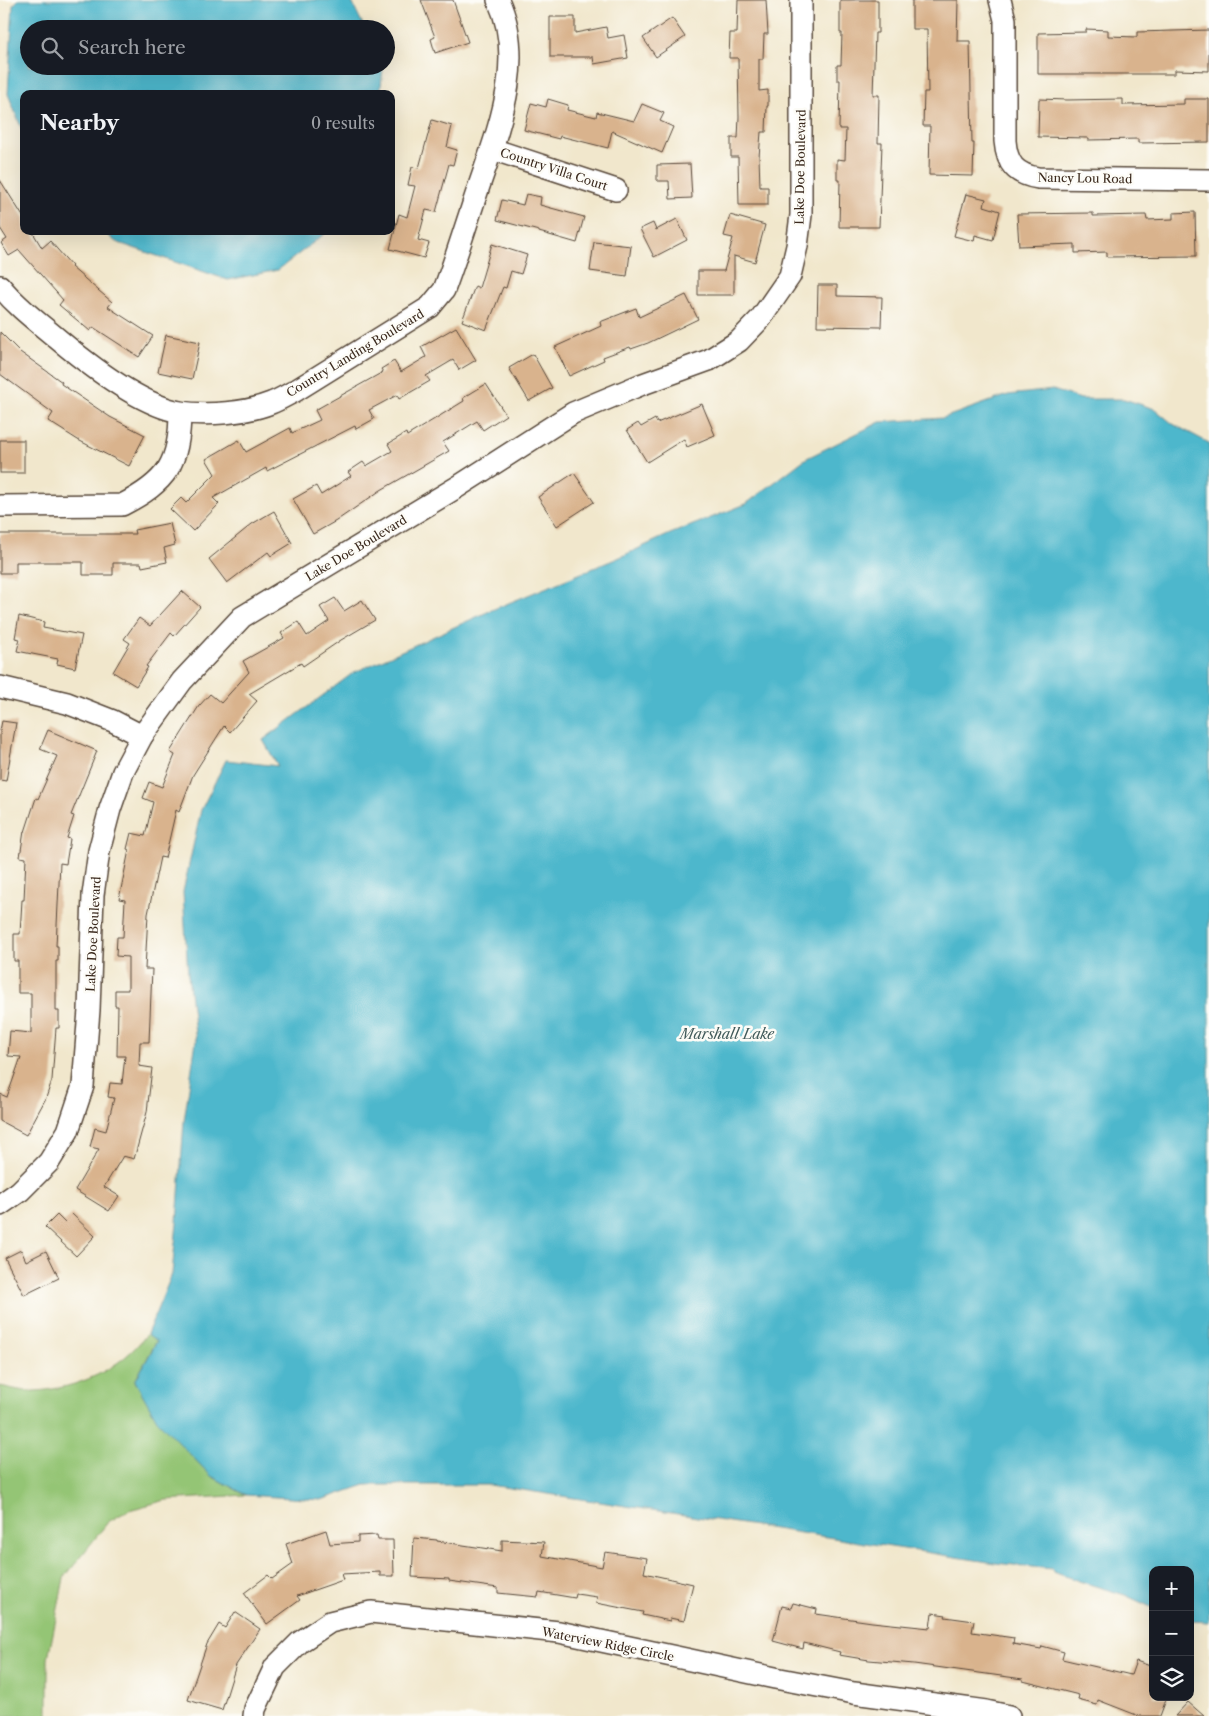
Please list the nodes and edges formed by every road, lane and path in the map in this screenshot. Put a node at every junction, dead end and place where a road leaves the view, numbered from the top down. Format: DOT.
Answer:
graph roads {
  1 [pos="801,0"];
  2 [pos="1000,0"];
  3 [pos="505,2"];
  4 [pos="492,149"];
  5 [pos="1209,180"];
  6 [pos="616,190"];
  7 [pos="1,289"];
  8 [pos="180,412"];
  9 [pos="0,506"];
  10 [pos="0,687"];
  11 [pos="142,736"];
  12 [pos="0,1205"];
  13 [pos="254,1716"];
  14 [pos="1009,1716"];
  1 -- 11 [label="street, Lake Doe Boulevard"];
  2 -- 5 [label="street, Nancy Lou Road"];
  3 -- 4 [label="street, Country Landing Boulevard"];
  4 -- 6 [label="street, Country Villa Court"];
  4 -- 8 [label="street, Country Landing Boulevard"];
  7 -- 8 [label="street, Country Landing Boulevard"];
  8 -- 9 [label="street"];
  10 -- 11 [label="street"];
  11 -- 12 [label="street, Lake Doe Boulevard"];
  13 -- 14 [label="street, Waterview Ridge Circle"];
}
